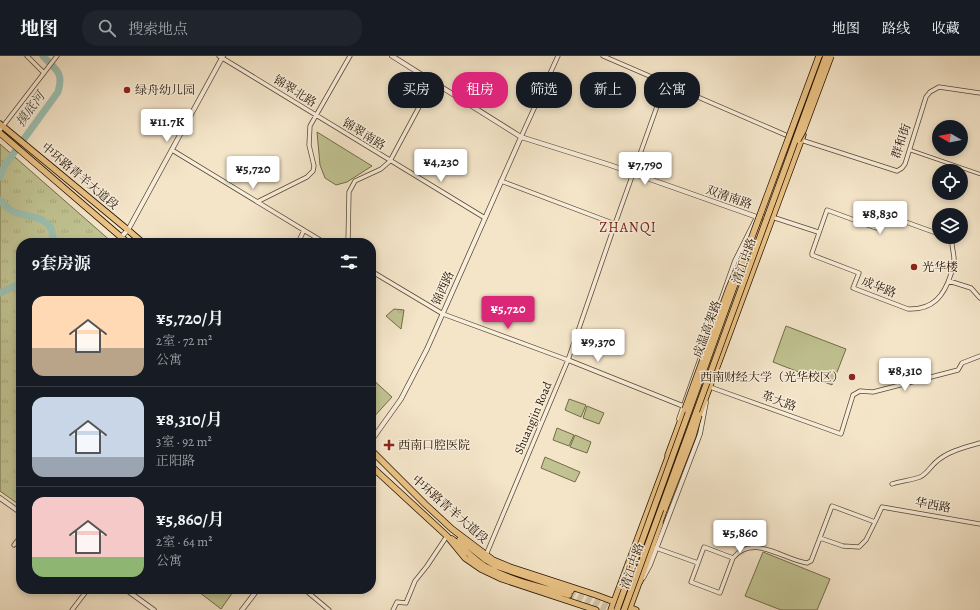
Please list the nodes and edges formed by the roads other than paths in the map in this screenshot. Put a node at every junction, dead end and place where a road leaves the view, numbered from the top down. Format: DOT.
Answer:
graph roads {
  1 [pos="27,56"];
  2 [pos="57,56"];
  3 [pos="221,56"];
  4 [pos="350,56"];
  5 [pos="558,56"];
  6 [pos="603,56"];
  7 [pos="818,56"];
  8 [pos="826,56"];
  9 [pos="831,56"];
  10 [pos="395,57"];
  11 [pos="419,72"];
  12 [pos="44,73"];
  13 [pos="644,74"];
  14 [pos="444,88"];
  15 [pos="980,93"];
  16 [pos="700,98"];
  17 [pos="418,108"];
  18 [pos="657,108"];
  19 [pos="316,116"];
  20 [pos="1,127"];
  21 [pos="0,133"];
  22 [pos="521,136"];
  23 [pos="788,136"];
  24 [pos="801,140"];
  25 [pos="172,150"];
  26 [pos="791,150"];
  27 [pos="910,150"];
  28 [pos="390,161"];
  29 [pos="633,174"];
  30 [pos="980,174"];
  31 [pos="501,181"];
  32 [pos="257,202"];
  33 [pos="757,217"];
  34 [pos="772,217"];
  35 [pos="484,218"];
  36 [pos="615,224"];
  37 [pos="128,230"];
  38 [pos="304,230"];
  39 [pos="932,231"];
  40 [pos="818,232"];
  41 [pos="753,234"];
  42 [pos="121,237"];
  43 [pos="137,238"];
  44 [pos="300,238"];
  45 [pos="317,238"];
  46 [pos="348,238"];
  47 [pos="952,244"];
  48 [pos="376,274"];
  49 [pos="949,281"];
  50 [pos="980,298"];
  51 [pos="442,314"];
  52 [pos="980,356"];
  53 [pos="568,360"];
  54 [pos="708,387"];
  55 [pos="684,407"];
  56 [pos="376,434"];
  57 [pos="980,443"];
  58 [pos="376,455"];
  59 [pos="668,455"];
  60 [pos="376,471"];
  61 [pos="892,484"];
  62 [pos="0,498"];
  63 [pos="16,509"];
  64 [pos="875,522"];
  65 [pos="980,524"];
  66 [pos="452,529"];
  67 [pos="447,536"];
  68 [pos="820,538"];
  69 [pos="16,542"];
  70 [pos="14,545"];
  71 [pos="656,548"];
  72 [pos="486,555"];
  73 [pos="733,558"];
  74 [pos="698,563"];
  75 [pos="640,581"];
  76 [pos="84,594"];
  77 [pos="132,594"];
  78 [pos="254,594"];
  79 [pos="310,594"];
  80 [pos="632,600"];
  81 [pos="614,602"];
  82 [pos="629,609"];
  83 [pos="72,610"];
  84 [pos="154,610"];
  85 [pos="242,610"];
  86 [pos="329,610"];
  87 [pos="393,610"];
  88 [pos="596,610"];
  89 [pos="611,610"];
  90 [pos="617,610"];
  1 -- 12 [label="street"];
  2 -- 12 [label="street"];
  3 -- 19 [label="street, 锦翠北路"];
  3 -- 25 [label="street"];
  4 -- 19 [label="street"];
  5 -- 22 [label="street"];
  6 -- 13 [label="street"];
  7 -- 23 [label="main road, 清江中路"];
  7 -- 41 [label="main road, 成温高架路, bridge"];
  8 -- 26 [label="main road, 成温高架路, bridge"];
  9 -- 24 [label="main road, 清江中路"];
  9 -- 26 [label="main road, bridge"];
  10 -- 11 [label="street, 双清南路"];
  12 -- 20 [label="street"];
  14 -- 22 [label="street, 双清南路"];
  15 -- 27 [label="street, 群和街"];
  16 -- 23 [label="street"];
  17 -- 28 [label="street"];
  18 -- 29 [label="street, Shuangjin Road"];
  19 -- 28 [label="street, 锦翠南路"];
  19 -- 32 [label="street"];
  20 -- 37 [label="main road, 中环路青羊大道段"];
  21 -- 42 [label="main road, 中环路青羊大道段"];
  22 -- 29 [label="street, 双清南路"];
  22 -- 31 [label="street, 锦西路"];
  23 -- 33 [label="main road, 清江中路"];
  24 -- 27 [label="street, 群和街"];
  24 -- 34 [label="main road, 清江中路"];
  25 -- 32 [label="street"];
  25 -- 37 [label="street"];
  26 -- 54 [label="main road, 成温高架路, bridge"];
  27 -- 30 [label="street"];
  28 -- 35 [label="street, 锦翠南路"];
  28 -- 46 [label="street"];
  29 -- 33 [label="street, 双清南路"];
  29 -- 36 [label="street, Shuangjin Road"];
  31 -- 35 [label="street, 锦西路"];
  31 -- 36 [label="street"];
  32 -- 38 [label="street"];
  33 -- 34 [label="street, 双清南路"];
  33 -- 55 [label="street, 清江中路"];
  33 -- 59 [label="main road, 清江中路"];
  34 -- 40 [label="street"];
  34 -- 54 [label="main road, 清江中路"];
  35 -- 51 [label="street, 锦西路"];
  36 -- 53 [label="street, Shuangjin Road"];
  37 -- 42 [label="street"];
  37 -- 43 [label="main road, 中环路青羊大道段"];
  38 -- 44 [label="street"];
  38 -- 45 [label="street"];
  39 -- 40 [label="street"];
  40 -- 49 [label="street, 成华路"];
  41 -- 55 [label="main road, bridge"];
  41 -- 90 [label="main road, 成温高架路, bridge"];
  47 -- 49 [label="street"];
  48 -- 51 [label="street"];
  49 -- 50 [label="street"];
  51 -- 53 [label="street"];
  51 -- 56 [label="street, 锦西路"];
  52 -- 54 [label="street, 革大路"];
  53 -- 55 [label="street"];
  53 -- 72 [label="street, Shuangjin Road"];
  54 -- 71 [label="street"];
  54 -- 75 [label="main road, 清江中路"];
  54 -- 75 [label="main road, bridge"];
  54 -- 82 [label="main road, 成温高架路, bridge"];
  55 -- 59 [label="main road"];
  57 -- 61 [label="street"];
  58 -- 66 [label="main road, 中环路青羊大道段"];
  59 -- 81 [label="main road, 清江中路"];
  60 -- 67 [label="main road, 中环路青羊大道段"];
  62 -- 63 [label="street"];
  64 -- 65 [label="street, 华西路"];
  64 -- 68 [label="street"];
  64 -- 68 [label="street"];
  66 -- 67 [label="main road"];
  66 -- 72 [label="main road, 中环路青羊大道段"];
  67 -- 87 [label="street"];
  67 -- 88 [label="main road, 中环路青羊大道段"];
  68 -- 73 [label="street"];
  69 -- 70 [label="street"];
  71 -- 74 [label="street"];
  71 -- 80 [label="street"];
  72 -- 81 [label="main road, 中环路青羊大道段"];
  73 -- 74 [label="street"];
  73 -- 74 [label="street"];
  75 -- 80 [label="main road, 清江中路"];
  76 -- 83 [label="street"];
  77 -- 84 [label="street"];
  78 -- 85 [label="street"];
  79 -- 86 [label="street"];
  80 -- 82 [label="main road, 清江中路"];
  81 -- 82 [label="main road, 中环路青羊大道段"];
  81 -- 89 [label="main road, 清江中路"];
}
